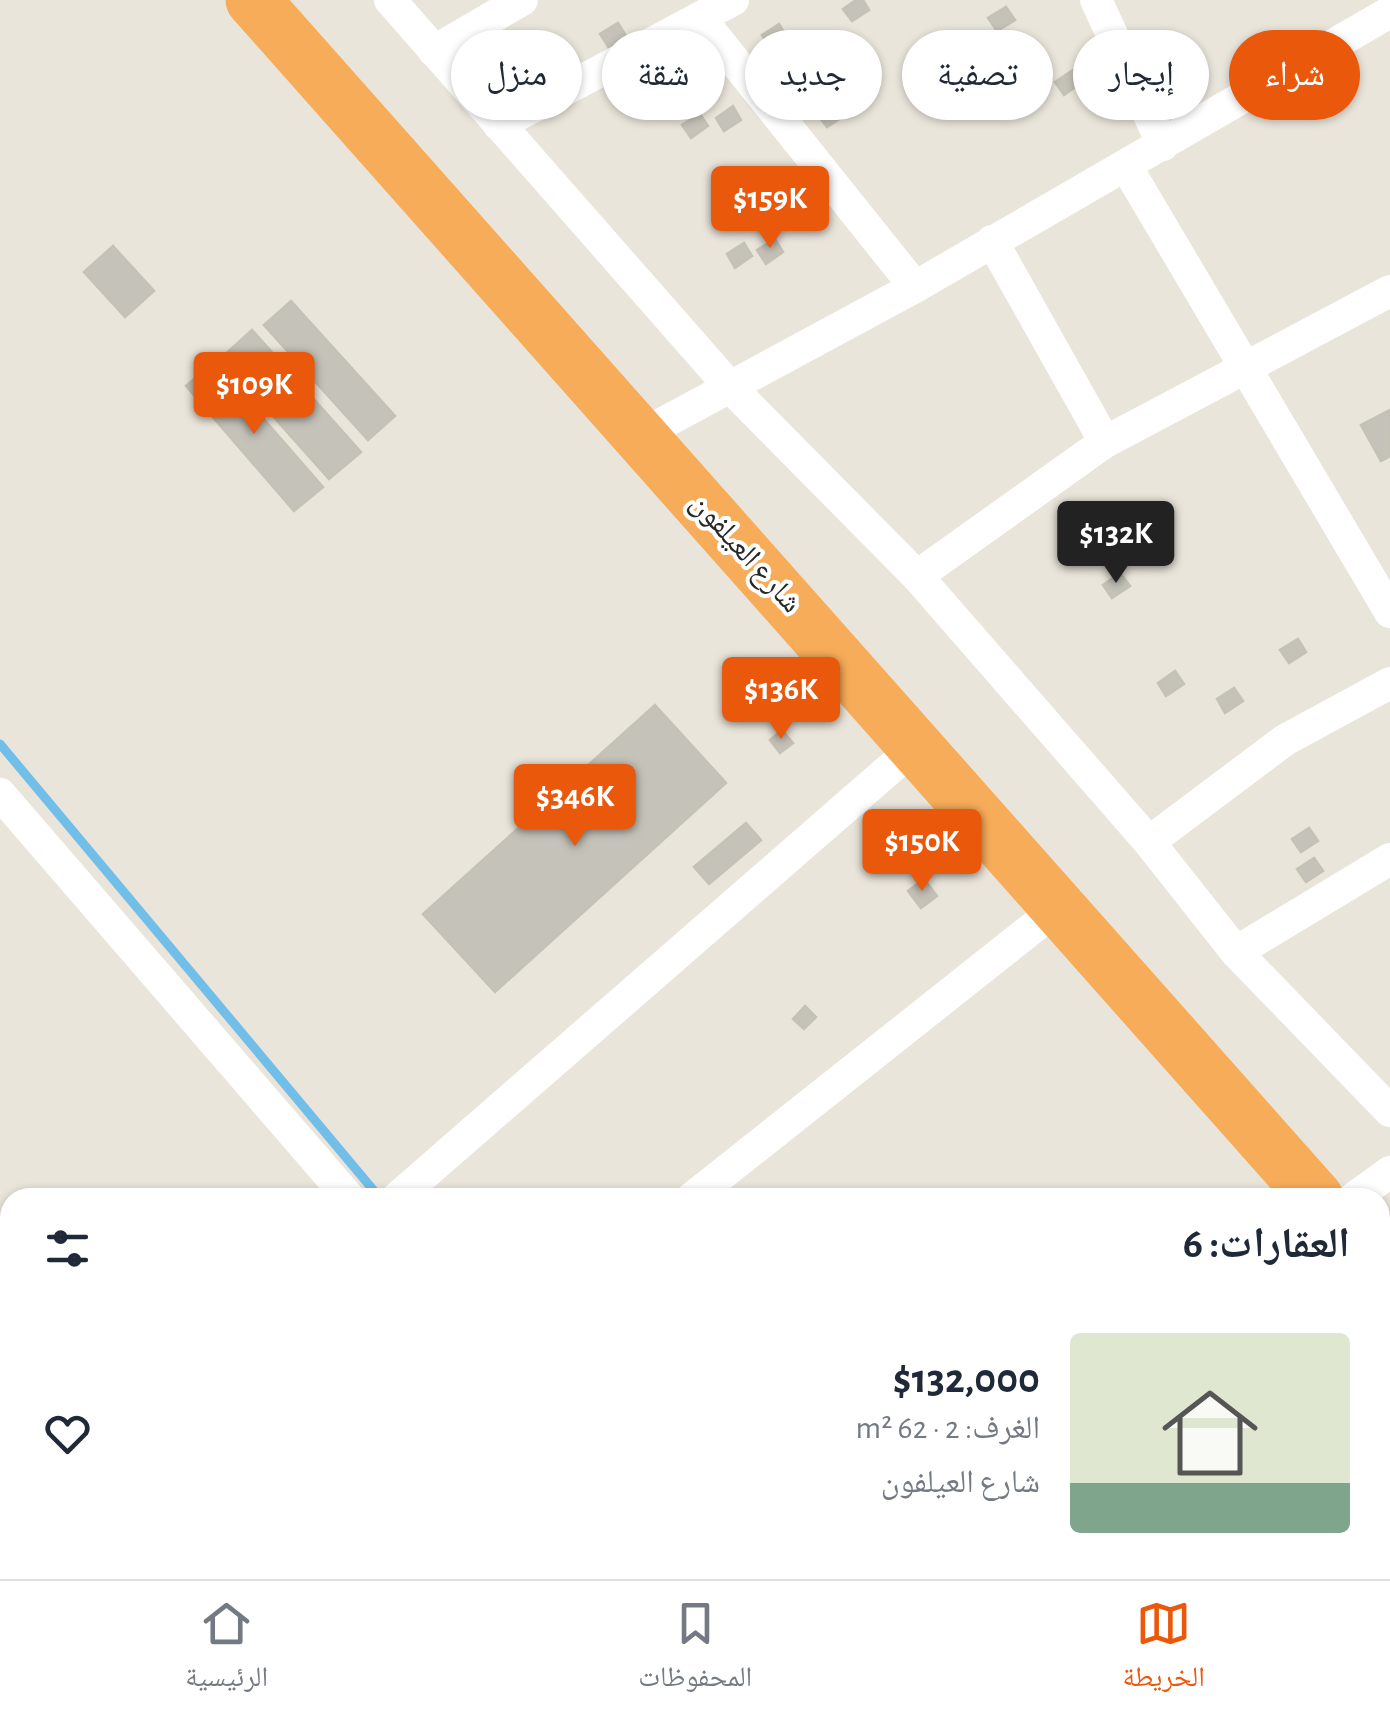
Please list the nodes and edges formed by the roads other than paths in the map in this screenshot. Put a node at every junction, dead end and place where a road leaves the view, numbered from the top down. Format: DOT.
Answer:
graph roads {
  1 [pos="253,0"];
  2 [pos="390,0"];
  3 [pos="522,0"];
  4 [pos="733,0"];
  5 [pos="1096,0"];
  6 [pos="1390,12"];
  7 [pos="700,18"];
  8 [pos="434,51"];
  9 [pos="499,125"];
  10 [pos="1163,146"];
  11 [pos="1126,166"];
  12 [pos="992,241"];
  13 [pos="915,288"];
  14 [pos="1390,291"];
  15 [pos="1247,368"];
  16 [pos="730,387"];
  17 [pos="641,435"];
  18 [pos="1105,442"];
  19 [pos="917,576"];
  20 [pos="1390,612"];
  21 [pos="1390,683"];
  22 [pos="916,746"];
  23 [pos="0,794"];
  24 [pos="1150,842"];
  25 [pos="1390,859"];
  26 [pos="1059,908"];
  27 [pos="1236,952"];
  28 [pos="1390,1111"];
  29 [pos="1390,1172"];
  30 [pos="339,1188"];
  31 [pos="408,1188"];
  32 [pos="705,1188"];
  33 [pos="1307,1188"];
  34 [pos="1368,1188"];
  1 -- 17 [label="highway, شارع العيلفون"];
  2 -- 8 [label="street"];
  3 -- 8 [label="street"];
  4 -- 7 [label="street"];
  5 -- 10 [label="street"];
  6 -- 10 [label="street"];
  7 -- 9 [label="street"];
  7 -- 13 [label="street"];
  8 -- 9 [label="street"];
  9 -- 16 [label="street"];
  10 -- 11 [label="street"];
  11 -- 12 [label="street"];
  11 -- 15 [label="street"];
  12 -- 13 [label="street"];
  12 -- 18 [label="street"];
  13 -- 16 [label="street"];
  14 -- 15 [label="street"];
  15 -- 18 [label="street"];
  15 -- 20 [label="street"];
  16 -- 17 [label="street"];
  16 -- 19 [label="street"];
  17 -- 22 [label="highway, شارع العيلفون"];
  18 -- 19 [label="street"];
  19 -- 24 [label="street"];
  21 -- 24 [label="street"];
  22 -- 26 [label="highway, شارع العيلفون"];
  22 -- 31 [label="street"];
  23 -- 30 [label="street"];
  24 -- 27 [label="street"];
  25 -- 27 [label="street"];
  26 -- 32 [label="street"];
  26 -- 33 [label="highway, شارع العيلفون"];
  27 -- 28 [label="street"];
  29 -- 34 [label="street"];
}
